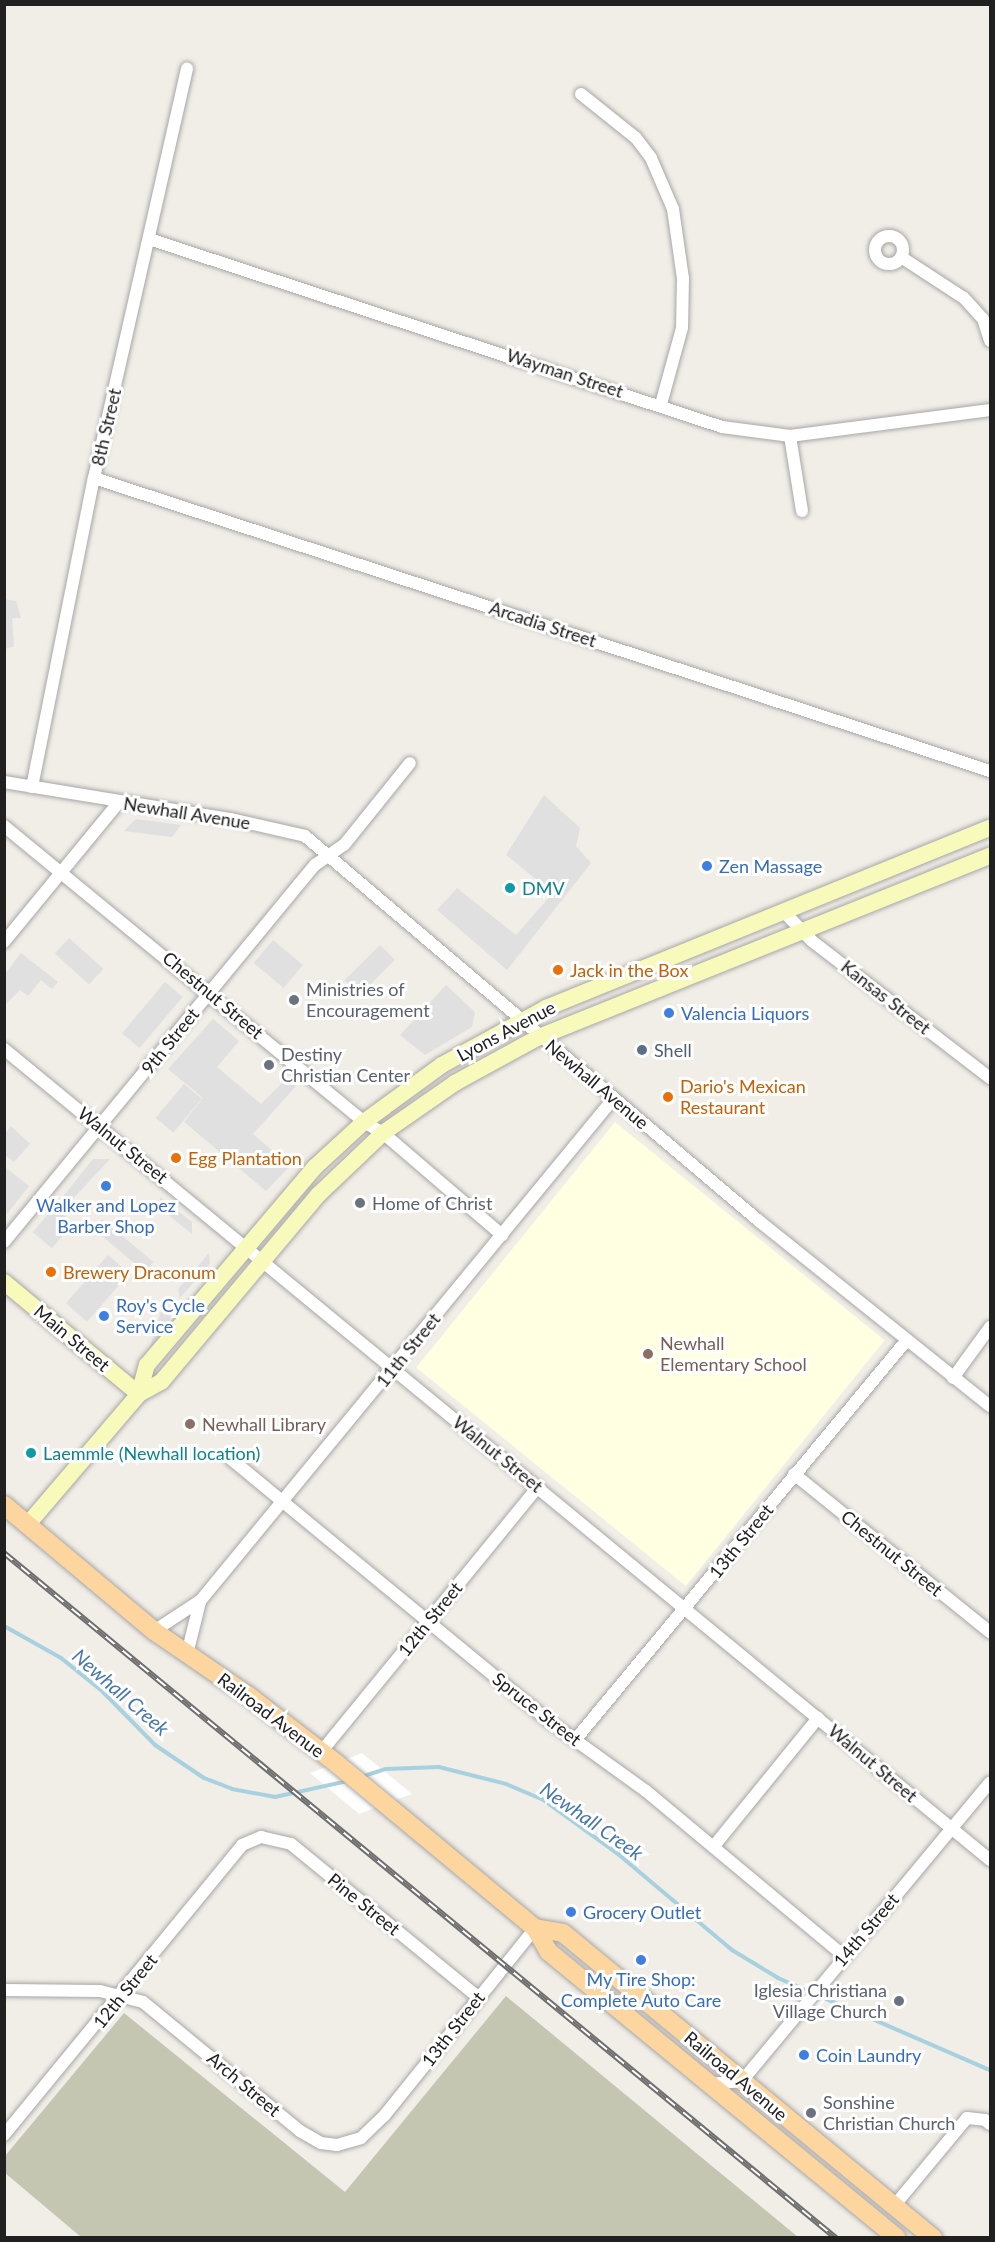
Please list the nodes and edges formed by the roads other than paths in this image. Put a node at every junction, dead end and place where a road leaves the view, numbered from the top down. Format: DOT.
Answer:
graph roads {
  1 [pos="187,69"];
  2 [pos="581,94"];
  3 [pos="149,239"];
  4 [pos="902,257"];
  5 [pos="990,341"];
  6 [pos="661,404"];
  7 [pos="990,410"];
  8 [pos="790,436"];
  9 [pos="94,478"];
  10 [pos="802,511"];
  11 [pos="410,763"];
  12 [pos="990,771"];
  13 [pos="4,782"];
  14 [pos="32,787"];
  15 [pos="118,802"];
  16 [pos="4,826"];
  17 [pos="990,828"];
  18 [pos="330,855"];
  19 [pos="990,856"];
  20 [pos="63,872"];
  21 [pos="784,912"];
  22 [pos="802,931"];
  23 [pos="4,942"];
  24 [pos="209,993"];
  25 [pos="522,1019"];
  26 [pos="539,1037"];
  27 [pos="4,1049"];
  28 [pos="990,1078"];
  29 [pos="614,1098"];
  30 [pos="364,1122"];
  31 [pos="100,1127"];
  32 [pos="383,1133"];
  33 [pos="502,1235"];
  34 [pos="4,1242"];
  35 [pos="246,1248"];
  36 [pos="261,1261"];
  37 [pos="4,1282"];
  38 [pos="990,1327"];
  39 [pos="906,1341"];
  40 [pos="393,1369"];
  41 [pos="953,1377"];
  42 [pos="140,1394"];
  43 [pos="990,1406"];
  44 [pos="231,1459"];
  45 [pos="794,1474"];
  46 [pos="538,1487"];
  47 [pos="281,1501"];
  48 [pos="4,1505"];
  49 [pos="28,1524"];
  50 [pos="201,1600"];
  51 [pos="686,1607"];
  52 [pos="428,1622"];
  53 [pos="154,1631"];
  54 [pos="990,1632"];
  55 [pos="187,1654"];
  56 [pos="818,1718"];
  57 [pos="575,1740"];
  58 [pos="321,1752"];
  59 [pos="990,1782"];
  60 [pos="952,1828"];
  61 [pos="242,1845"];
  62 [pos="714,1846"];
  63 [pos="990,1860"];
  64 [pos="535,1928"];
  65 [pos="844,1956"];
  66 [pos="4,1990"];
  67 [pos="123,1994"];
  68 [pos="478,1997"];
  69 [pos="742,2081"];
  70 [pos="709,2084"];
  71 [pos="990,2124"];
  72 [pos="371,2129"];
  73 [pos="4,2135"];
  74 [pos="894,2206"];
  75 [pos="897,2238"];
  76 [pos="933,2238"];
  1 -- 3 [label="street, 8th Street"];
  2 -- 6 [label="street"];
  3 -- 6 [label="street, Wayman Street"];
  3 -- 9 [label="street, 8th Street"];
  4 -- 5 [label="street"];
  6 -- 8 [label="street, Wayman Street"];
  7 -- 8 [label="street, Wayman Street"];
  8 -- 10 [label="street"];
  9 -- 12 [label="street, Arcadia Street"];
  9 -- 14 [label="street, 8th Street"];
  11 -- 18 [label="street, 9th Street"];
  13 -- 14 [label="street, Newhall Avenue"];
  14 -- 15 [label="street, Newhall Avenue"];
  15 -- 18 [label="street, Newhall Avenue"];
  15 -- 20 [label="street"];
  16 -- 20 [label="street, Chestnut Street"];
  17 -- 21 [label="main road, Lyons Avenue"];
  18 -- 24 [label="street, 9th Street"];
  18 -- 25 [label="street, Newhall Avenue"];
  19 -- 22 [label="main road, Lyons Avenue"];
  20 -- 23 [label="street"];
  20 -- 24 [label="street, Chestnut Street"];
  21 -- 22 [label="street, Kansas Street"];
  21 -- 25 [label="main road, Lyons Avenue"];
  22 -- 26 [label="main road, Lyons Avenue"];
  22 -- 28 [label="street, Kansas Street"];
  24 -- 30 [label="street, Chestnut Street"];
  24 -- 31 [label="street, 9th Street"];
  25 -- 26 [label="street, Newhall Avenue"];
  25 -- 30 [label="main road, Lyons Avenue"];
  26 -- 29 [label="street, Newhall Avenue"];
  26 -- 32 [label="main road, Lyons Avenue"];
  27 -- 31 [label="street, Walnut Street"];
  29 -- 33 [label="street, 11th Street"];
  29 -- 39 [label="street, Newhall Avenue"];
  30 -- 32 [label="street, Chestnut Street"];
  30 -- 35 [label="main road, Lyons Avenue"];
  31 -- 34 [label="street, 9th Street"];
  31 -- 35 [label="street, Walnut Street"];
  32 -- 33 [label="street, Chestnut Street"];
  32 -- 36 [label="main road, Lyons Avenue"];
  33 -- 40 [label="street, 11th Street"];
  35 -- 36 [label="street, Walnut Street"];
  35 -- 42 [label="main road, Lyons Avenue"];
  36 -- 40 [label="street, Walnut Street"];
  36 -- 42 [label="main road, Lyons Avenue"];
  37 -- 42 [label="main road, Main Street"];
  38 -- 41 [label="street"];
  39 -- 41 [label="street, Newhall Avenue"];
  39 -- 45 [label="street, 13th Street"];
  40 -- 46 [label="street, Walnut Street"];
  40 -- 47 [label="street, 11th Street"];
  41 -- 43 [label="street, Newhall Avenue"];
  42 -- 49 [label="main road, Lyons Avenue"];
  44 -- 47 [label="street, Spruce Street"];
  45 -- 51 [label="street, 13th Street"];
  45 -- 54 [label="street, Chestnut Street"];
  46 -- 51 [label="street, Walnut Street"];
  46 -- 52 [label="street, 12th Street"];
  47 -- 50 [label="street, 11th Street"];
  47 -- 52 [label="street, Spruce Street"];
  48 -- 49 [label="main road, Railroad Avenue"];
  49 -- 53 [label="main road, Railroad Avenue"];
  50 -- 53 [label="street, 11th Street"];
  50 -- 55 [label="street, 11th Street"];
  51 -- 56 [label="street, Walnut Street"];
  51 -- 57 [label="street, 13th Street"];
  52 -- 57 [label="street, Spruce Street"];
  52 -- 58 [label="street, 12th Street"];
  53 -- 55 [label="main road, Railroad Avenue"];
  55 -- 58 [label="main road, Railroad Avenue"];
  56 -- 60 [label="street, Walnut Street"];
  56 -- 62 [label="street"];
  57 -- 62 [label="street, Spruce Street"];
  58 -- 64 [label="main road, Railroad Avenue"];
  59 -- 60 [label="street, 14th Street"];
  60 -- 63 [label="street, Walnut Street"];
  60 -- 65 [label="street, 14th Street"];
  61 -- 67 [label="street, 12th Street"];
  61 -- 68 [label="street, Pine Street"];
  62 -- 65 [label="street, Spruce Street"];
  64 -- 68 [label="street, 13th Street"];
  64 -- 69 [label="main road, Railroad Avenue"];
  64 -- 70 [label="main road, Railroad Avenue"];
  65 -- 69 [label="street, 14th Street"];
  66 -- 67 [label="street"];
  67 -- 72 [label="street, Arch Street"];
  67 -- 73 [label="street, 12th Street"];
  68 -- 72 [label="street, 13th Street"];
  69 -- 70 [label="street"];
  69 -- 74 [label="main road, Railroad Avenue"];
  70 -- 75 [label="main road, Railroad Avenue"];
  71 -- 74 [label="street"];
  74 -- 76 [label="main road, Railroad Avenue"];
}
